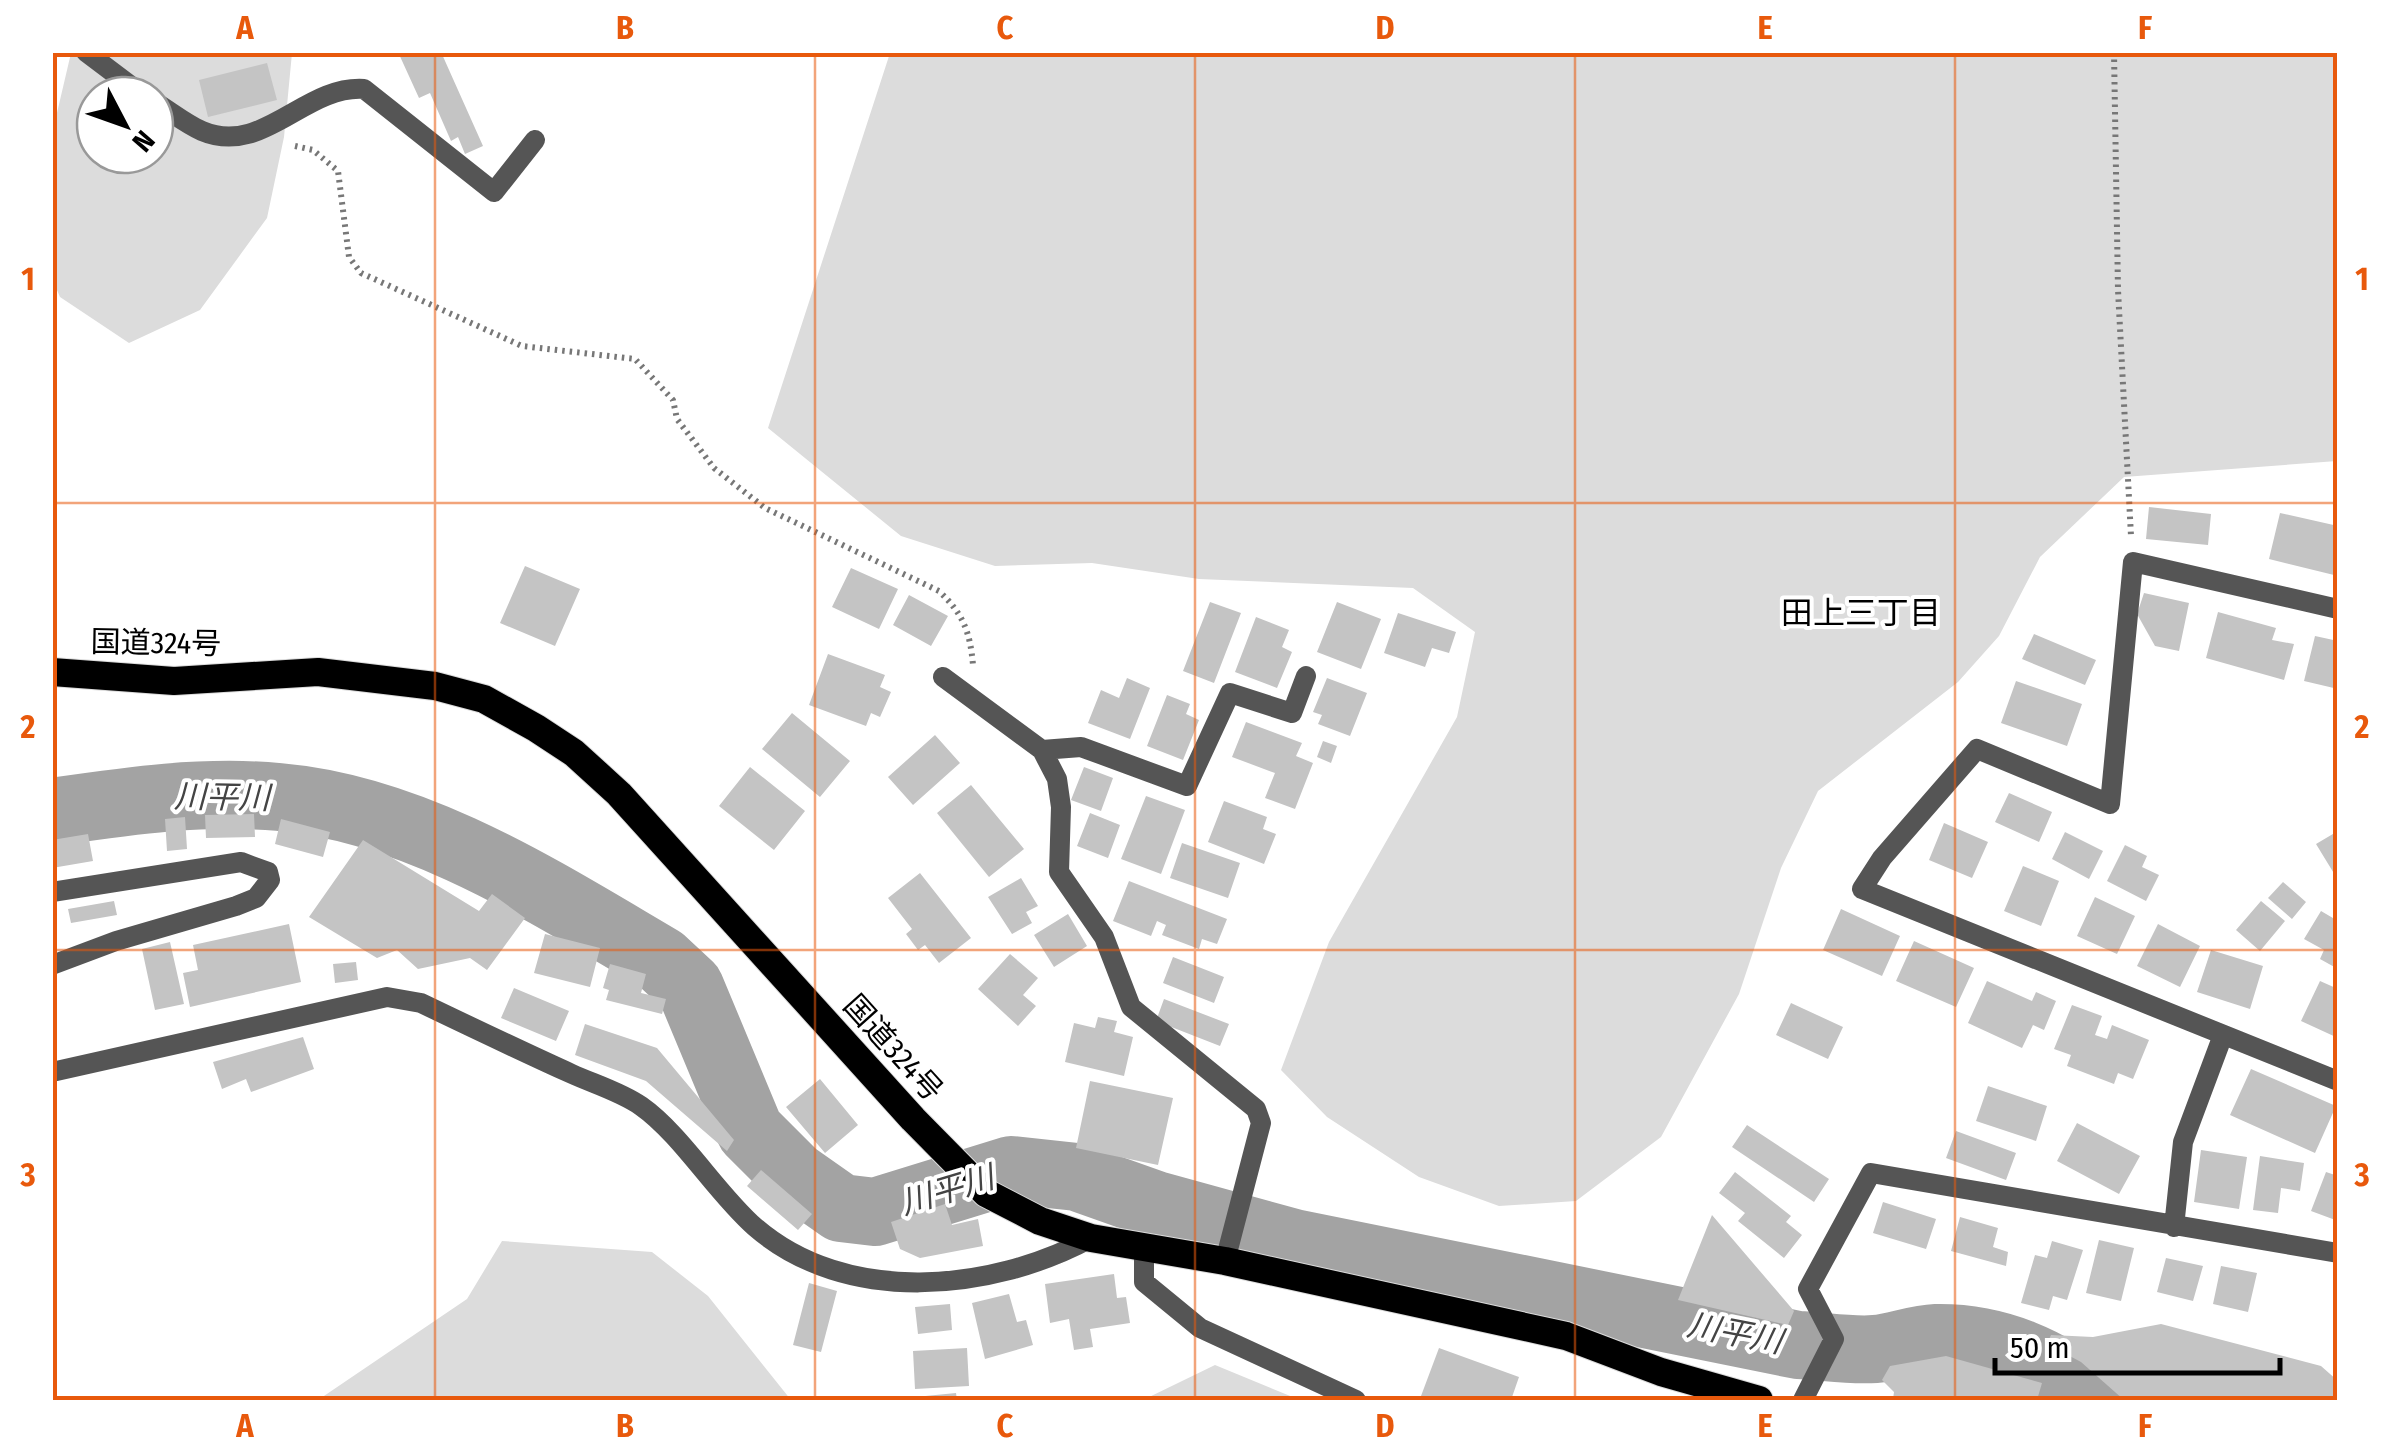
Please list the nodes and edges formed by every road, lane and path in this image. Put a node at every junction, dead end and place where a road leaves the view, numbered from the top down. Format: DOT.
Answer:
graph roads {
  1 [pos="86,52"];
  2 [pos="2114,52"];
  3 [pos="117,75"];
  4 [pos="175,114"];
  5 [pos="536,140"];
  6 [pos="284,148"];
  7 [pos="2132,562"];
  8 [pos="2338,609"];
  9 [pos="52,672"];
  10 [pos="1306,676"];
  11 [pos="943,677"];
  12 [pos="976,701"];
  13 [pos="1042,750"];
  14 [pos="52,892"];
  15 [pos="52,965"];
  16 [pos="2222,1035"];
  17 [pos="52,1072"];
  18 [pos="2338,1082"];
  19 [pos="2174,1227"];
  20 [pos="1091,1238"];
  21 [pos="1144,1248"];
  22 [pos="2338,1253"];
  23 [pos="1225,1261"];
  24 [pos="1356,1400"];
  25 [pos="1759,1400"];
  26 [pos="1803,1400"];
  1 -- 3 [label="street"];
  2 -- 7 [label="path"];
  4 -- 5 [label="street"];
  6 -- 12 [label="path"];
  7 -- 8 [label="street"];
  7 -- 16 [label="street"];
  9 -- 20 [label="highway, 国道324号"];
  10 -- 13 [label="street"];
  11 -- 12 [label="street"];
  12 -- 13 [label="street"];
  13 -- 23 [label="street"];
  14 -- 15 [label="street"];
  16 -- 18 [label="street"];
  16 -- 19 [label="street"];
  17 -- 20 [label="street"];
  19 -- 22 [label="street"];
  19 -- 26 [label="street"];
  20 -- 21 [label="highway, 国道324号"];
  21 -- 23 [label="highway, 国道324号"];
  21 -- 24 [label="street"];
  23 -- 25 [label="highway, 国道324号"];
}
